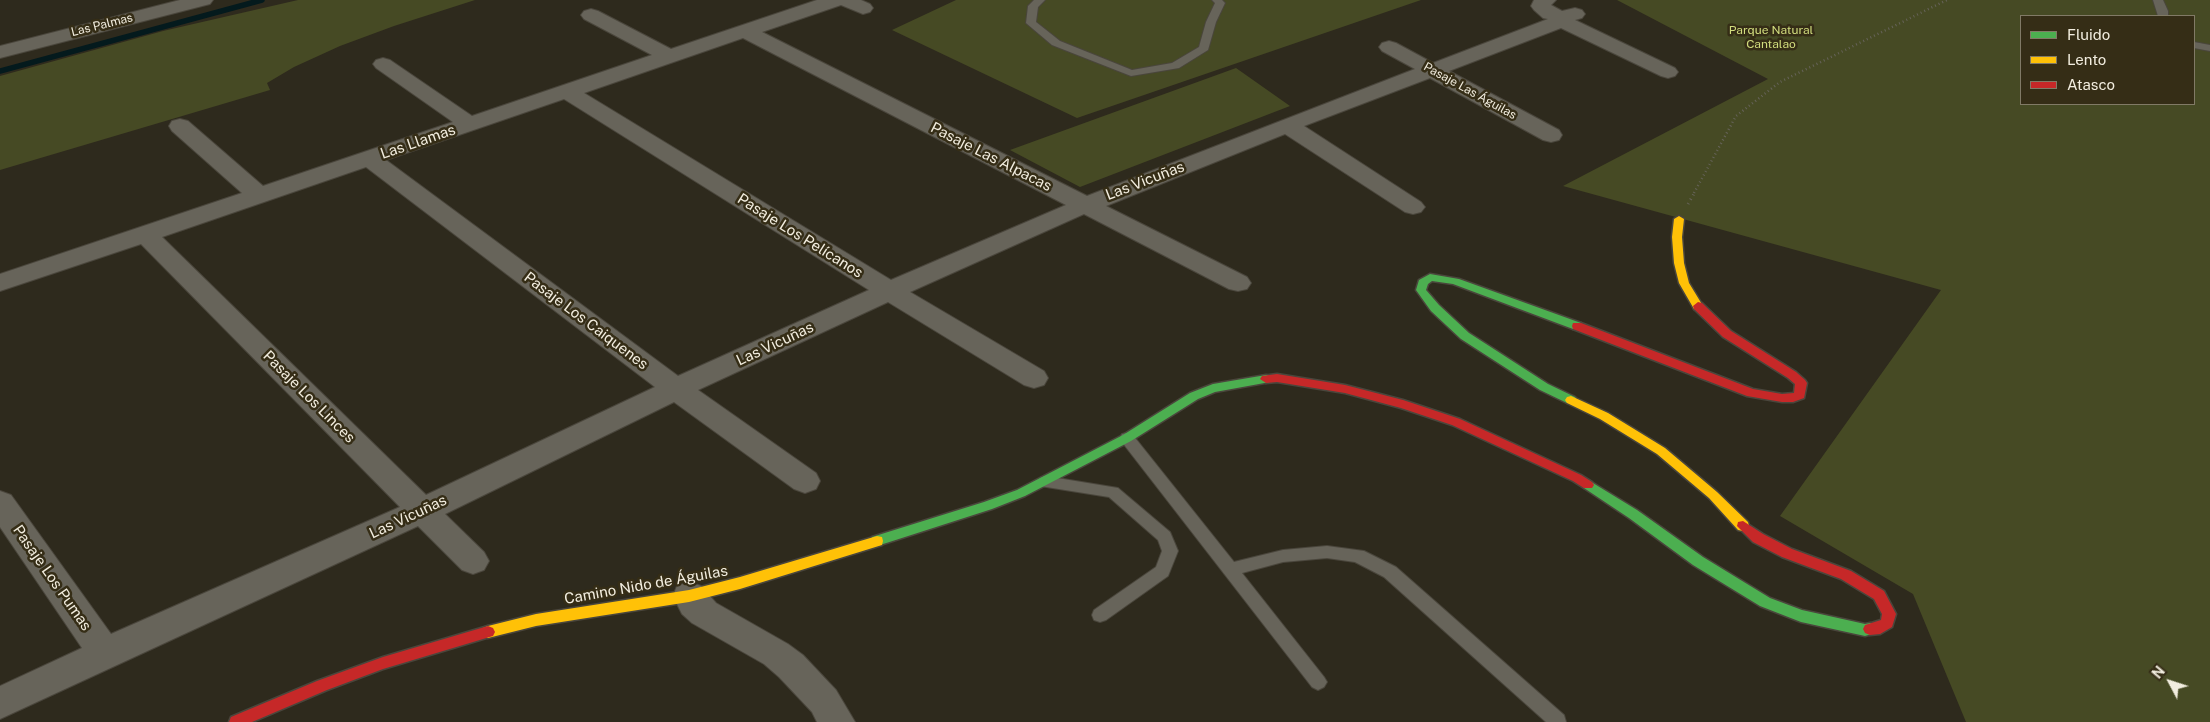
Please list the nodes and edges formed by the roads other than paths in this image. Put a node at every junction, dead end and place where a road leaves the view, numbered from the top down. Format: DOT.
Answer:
graph roads {
  1 [pos="203,0"];
  2 [pos="836,0"];
  3 [pos="846,0"];
  4 [pos="1040,0"];
  5 [pos="1217,0"];
  6 [pos="1546,0"];
  7 [pos="2158,0"];
  8 [pos="864,8"];
  9 [pos="1562,12"];
  10 [pos="591,15"];
  11 [pos="2162,15"];
  12 [pos="744,31"];
  13 [pos="2195,45"];
  14 [pos="1389,47"];
  15 [pos="2210,48"];
  16 [pos="0,52"];
  17 [pos="670,56"];
  18 [pos="383,64"];
  19 [pos="1432,70"];
  20 [pos="1668,72"];
  21 [pos="566,91"];
  22 [pos="470,124"];
  23 [pos="1288,125"];
  24 [pos="180,126"];
  25 [pos="1551,135"];
  26 [pos="369,158"];
  27 [pos="259,195"];
  28 [pos="1084,205"];
  29 [pos="1413,207"];
  30 [pos="1679,219"];
  31 [pos="145,234"];
  32 [pos="5,274"];
  33 [pos="1238,283"];
  34 [pos="889,291"];
  35 [pos="1034,378"];
  36 [pos="676,389"];
  37 [pos="1127,438"];
  38 [pos="805,481"];
  39 [pos="1044,482"];
  40 [pos="0,503"];
  41 [pos="422,511"];
  42 [pos="473,560"];
  43 [pos="1229,570"];
  44 [pos="689,596"];
  45 [pos="1100,615"];
  46 [pos="105,653"];
  47 [pos="1318,682"];
  48 [pos="0,703"];
  49 [pos="1558,721"];
  50 [pos="236,722"];
  51 [pos="837,722"];
  1 -- 16 [label="street, Las Palmas"];
  2 -- 12 [label="street, Las Llamas"];
  3 -- 8 [label="street"];
  4 -- 5 [label="lane"];
  6 -- 9 [label="street"];
  7 -- 11 [label="lane"];
  9 -- 19 [label="street, Las Vicuñas"];
  9 -- 20 [label="street"];
  10 -- 17 [label="street"];
  12 -- 17 [label="street, Las Llamas"];
  12 -- 28 [label="street, Pasaje Las Alpacas"];
  13 -- 15 [label="lane"];
  14 -- 19 [label="street, Pasaje Las Águilas"];
  17 -- 21 [label="street, Las Llamas"];
  18 -- 22 [label="street"];
  19 -- 23 [label="street, Las Vicuñas"];
  19 -- 25 [label="street, Pasaje Las Águilas"];
  21 -- 22 [label="street, Las Llamas"];
  21 -- 34 [label="street, Pasaje Los Pelícanos"];
  22 -- 26 [label="street, Las Llamas"];
  23 -- 28 [label="street, Las Vicuñas"];
  23 -- 29 [label="street"];
  24 -- 27 [label="street"];
  26 -- 27 [label="street, Las Llamas"];
  26 -- 36 [label="street, Pasaje Los Caiquenes"];
  27 -- 31 [label="street, Las Llamas"];
  28 -- 33 [label="street, Pasaje Las Alpacas"];
  28 -- 34 [label="street, Las Vicuñas"];
  30 -- 37 [label="street, Camino Nido de Águilas"];
  31 -- 32 [label="street, Las Llamas"];
  31 -- 41 [label="street, Pasaje Los Linces"];
  34 -- 35 [label="street, Pasaje Los Pelícanos"];
  34 -- 36 [label="street, Las Vicuñas"];
  36 -- 38 [label="street, Pasaje Los Caiquenes"];
  36 -- 41 [label="street, Las Vicuñas"];
  37 -- 39 [label="street, Camino Nido de Águilas"];
  37 -- 43 [label="lane"];
  39 -- 44 [label="street, Camino Nido de Águilas"];
  39 -- 45 [label="lane"];
  40 -- 46 [label="street, Pasaje Los Pumas"];
  41 -- 42 [label="street, Pasaje Los Linces"];
  41 -- 46 [label="street, Las Vicuñas"];
  43 -- 47 [label="lane"];
  43 -- 49 [label="lane"];
  44 -- 50 [label="street, Camino Nido de Águilas"];
  44 -- 51 [label="street"];
  46 -- 48 [label="street, Las Vicuñas"];
}
